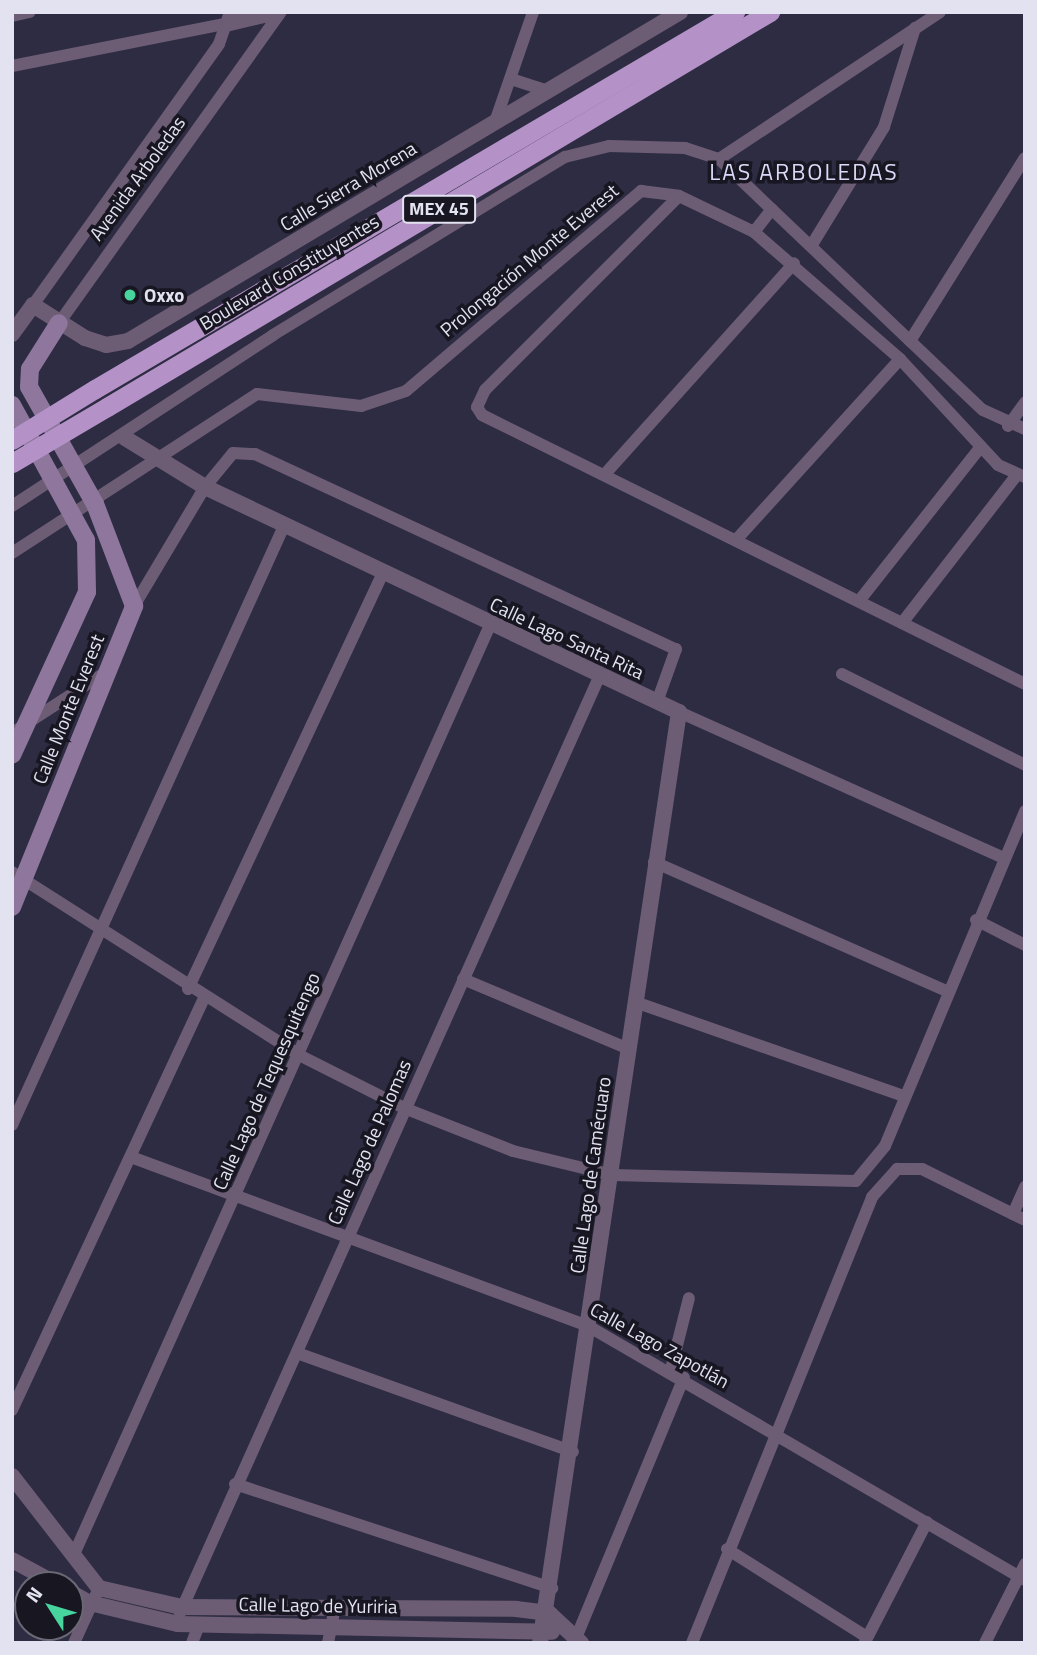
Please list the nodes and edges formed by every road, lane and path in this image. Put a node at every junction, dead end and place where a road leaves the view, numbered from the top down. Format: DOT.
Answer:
graph roads {
  1 [pos="279,12"];
  2 [pos="533,12"];
  3 [pos="680,12"];
  4 [pos="735,12"];
  5 [pos="770,12"];
  6 [pos="940,12"];
  7 [pos="230,18"];
  8 [pos="915,28"];
  9 [pos="12,66"];
  10 [pos="511,79"];
  11 [pos="548,91"];
  12 [pos="495,122"];
  13 [pos="1025,158"];
  14 [pos="719,159"];
  15 [pos="679,196"];
  16 [pos="772,209"];
  17 [pos="754,232"];
  18 [pos="813,243"];
  19 [pos="794,263"];
  20 [pos="33,305"];
  21 [pos="59,323"];
  22 [pos="12,334"];
  23 [pos="910,341"];
  24 [pos="900,359"];
  25 [pos="1025,403"];
  26 [pos="12,405"];
  27 [pos="1008,426"];
  28 [pos="1025,429"];
  29 [pos="125,438"];
  30 [pos="12,440"];
  31 [pos="980,448"];
  32 [pos="158,460"];
  33 [pos="12,463"];
  34 [pos="74,470"];
  35 [pos="605,474"];
  36 [pos="1021,476"];
  37 [pos="58,480"];
  38 [pos="205,487"];
  39 [pos="95,504"];
  40 [pos="12,506"];
  41 [pos="76,516"];
  42 [pos="284,526"];
  43 [pos="736,540"];
  44 [pos="12,553"];
  45 [pos="383,573"];
  46 [pos="859,601"];
  47 [pos="134,606"];
  48 [pos="902,623"];
  49 [pos="490,625"];
  50 [pos="103,674"];
  51 [pos="842,674"];
  52 [pos="599,677"];
  53 [pos="1025,684"];
  54 [pos="657,702"];
  55 [pos="679,712"];
  56 [pos="28,722"];
  57 [pos="12,733"];
  58 [pos="12,755"];
  59 [pos="1025,765"];
  60 [pos="1025,811"];
  61 [pos="1001,857"];
  62 [pos="654,862"];
  63 [pos="18,876"];
  64 [pos="12,907"];
  65 [pos="976,920"];
  66 [pos="100,931"];
  67 [pos="1025,945"];
  68 [pos="463,979"];
  69 [pos="188,989"];
  70 [pos="947,991"];
  71 [pos="204,998"];
  72 [pos="635,1002"];
  73 [pos="629,1049"];
  74 [pos="299,1055"];
  75 [pos="904,1096"];
  76 [pos="404,1108"];
  77 [pos="12,1125"];
  78 [pos="885,1146"];
  79 [pos="131,1157"];
  80 [pos="897,1169"];
  81 [pos="612,1175"];
  82 [pos="856,1181"];
  83 [pos="1025,1187"];
  84 [pos="236,1196"];
  85 [pos="872,1196"];
  86 [pos="1019,1217"];
  87 [pos="348,1237"];
  88 [pos="689,1298"];
  89 [pos="588,1326"];
  90 [pos="297,1353"];
  91 [pos="671,1369"];
  92 [pos="684,1377"];
  93 [pos="12,1410"];
  94 [pos="775,1434"];
  95 [pos="573,1451"];
  96 [pos="12,1476"];
  97 [pos="235,1484"];
  98 [pos="926,1522"];
  99 [pos="727,1549"];
  100 [pos="75,1552"];
  101 [pos="12,1560"];
  102 [pos="32,1571"];
  103 [pos="1023,1573"];
  104 [pos="99,1588"];
  105 [pos="552,1588"];
  106 [pos="84,1600"];
  107 [pos="90,1603"];
  108 [pos="335,1606"];
  109 [pos="181,1607"];
  110 [pos="549,1613"];
  111 [pos="178,1624"];
  112 [pos="199,1625"];
  113 [pos="335,1627"];
  114 [pos="542,1637"];
  115 [pos="576,1638"];
  116 [pos="866,1640"];
  117 [pos="74,1643"];
  118 [pos="192,1643"];
  119 [pos="328,1643"];
  120 [pos="692,1643"];
  121 [pos="985,1643"];
  1 -- 7 [label="street"];
  1 -- 21 [label="street, Avenida Arboledas"];
  2 -- 10 [label="street"];
  3 -- 11 [label="street, Calle Sierra Morena"];
  4 -- 30 [label="highway, Boulevard Constituyentes / MEX 45, bridge"];
  5 -- 33 [label="highway, Boulevard Constituyentes / MEX 45, bridge"];
  6 -- 8 [label="street"];
  7 -- 9 [label="street"];
  7 -- 20 [label="street, Avenida Arboledas"];
  8 -- 14 [label="street"];
  8 -- 18 [label="street"];
  10 -- 11 [label="street"];
  10 -- 12 [label="street"];
  11 -- 12 [label="street, Calle Sierra Morena"];
  12 -- 21 [label="street, Calle Sierra Morena"];
  13 -- 23 [label="street"];
  14 -- 16 [label="street"];
  14 -- 29 [label="street"];
  15 -- 17 [label="street, Prolongación Monte Everest"];
  15 -- 32 [label="street, Prolongación Monte Everest"];
  15 -- 35 [label="street"];
  16 -- 17 [label="street"];
  16 -- 18 [label="street"];
  17 -- 19 [label="street, Prolongación Monte Everest"];
  18 -- 23 [label="street"];
  19 -- 24 [label="street, Prolongación Monte Everest"];
  19 -- 35 [label="street"];
  20 -- 21 [label="street, Calle Sierra Morena"];
  20 -- 22 [label="street, Avenida Arboledas"];
  21 -- 34 [label="main road, Avenida Arboledas"];
  23 -- 27 [label="street"];
  24 -- 31 [label="street, Prolongación Monte Everest"];
  24 -- 43 [label="street"];
  25 -- 27 [label="street"];
  26 -- 37 [label="main road, Calle Monte Everest"];
  27 -- 28 [label="street"];
  29 -- 32 [label="street, Calle Lago Santa Rita"];
  29 -- 34 [label="street"];
  31 -- 36 [label="street, Prolongación Monte Everest"];
  31 -- 46 [label="street"];
  32 -- 38 [label="street, Calle Lago Santa Rita"];
  32 -- 39 [label="street"];
  34 -- 37 [label="street"];
  34 -- 39 [label="main road"];
  35 -- 43 [label="street"];
  36 -- 48 [label="street"];
  37 -- 40 [label="street"];
  37 -- 41 [label="main road, Calle Monte Everest"];
  38 -- 42 [label="street, Calle Lago Santa Rita"];
  38 -- 47 [label="street, Calle Monte Everest"];
  38 -- 54 [label="street, Calle Monte Everest"];
  39 -- 41 [label="street"];
  39 -- 47 [label="main road"];
  41 -- 44 [label="street"];
  41 -- 56 [label="main road, Calle Monte Everest"];
  42 -- 45 [label="street, Calle Lago Santa Rita"];
  42 -- 66 [label="street"];
  43 -- 46 [label="street"];
  45 -- 49 [label="street, Calle Lago Santa Rita"];
  45 -- 69 [label="street"];
  46 -- 48 [label="street"];
  47 -- 50 [label="main road, Calle Monte Everest"];
  48 -- 53 [label="street"];
  49 -- 52 [label="street, Calle Lago Santa Rita"];
  49 -- 74 [label="street, Calle Lago de Tequesquitengo"];
  50 -- 56 [label="street"];
  50 -- 63 [label="main road, Calle Monte Everest"];
  51 -- 59 [label="street"];
  52 -- 54 [label="street, Calle Lago Santa Rita"];
  52 -- 68 [label="street, Calle Lago de Palomas"];
  54 -- 55 [label="street, Calle Lago Santa Rita"];
  55 -- 61 [label="street, Calle Lago Santa Rita"];
  55 -- 62 [label="street, Calle Lago de Camécuaro"];
  56 -- 57 [label="street"];
  56 -- 58 [label="main road, Calle Monte Everest"];
  60 -- 61 [label="street"];
  61 -- 65 [label="street"];
  62 -- 70 [label="street"];
  62 -- 72 [label="street, Calle Lago de Camécuaro"];
  63 -- 64 [label="main road, Calle Monte Everest"];
  63 -- 66 [label="street"];
  65 -- 67 [label="street"];
  65 -- 70 [label="street"];
  66 -- 69 [label="street"];
  66 -- 77 [label="street"];
  68 -- 73 [label="street"];
  68 -- 76 [label="street, Calle Lago de Palomas"];
  69 -- 71 [label="street"];
  70 -- 75 [label="street"];
  71 -- 74 [label="street"];
  71 -- 79 [label="street"];
  72 -- 73 [label="street, Calle Lago de Camécuaro"];
  72 -- 75 [label="street"];
  73 -- 81 [label="street, Calle Lago de Camécuaro"];
  74 -- 76 [label="street"];
  74 -- 84 [label="street, Calle Lago de Tequesquitengo"];
  75 -- 78 [label="street"];
  76 -- 81 [label="street"];
  76 -- 87 [label="street, Calle Lago de Palomas"];
  78 -- 80 [label="street"];
  78 -- 82 [label="street"];
  79 -- 84 [label="street, Calle Lago Zapotlán"];
  79 -- 93 [label="street"];
  80 -- 85 [label="street"];
  80 -- 86 [label="street"];
  81 -- 82 [label="street"];
  81 -- 89 [label="street, Calle Lago de Camécuaro"];
  82 -- 85 [label="street"];
  83 -- 86 [label="street"];
  84 -- 87 [label="street, Calle Lago Zapotlán"];
  84 -- 100 [label="street, Calle Lago de Tequesquitengo"];
  85 -- 94 [label="street"];
  87 -- 89 [label="street, Calle Lago Zapotlán"];
  87 -- 90 [label="street, Calle Lago de Palomas"];
  88 -- 91 [label="street"];
  89 -- 91 [label="street, Calle Lago Zapotlán"];
  89 -- 95 [label="street, Calle Lago de Camécuaro"];
  90 -- 95 [label="street"];
  90 -- 97 [label="street, Calle Lago de Palomas"];
  91 -- 92 [label="street, Calle Lago Zapotlán"];
  92 -- 94 [label="street, Calle Lago Zapotlán"];
  92 -- 115 [label="street"];
  94 -- 98 [label="street, Calle Lago Zapotlán"];
  94 -- 99 [label="street"];
  95 -- 105 [label="street, Calle Lago de Camécuaro"];
  96 -- 100 [label="street"];
  97 -- 105 [label="street"];
  97 -- 109 [label="street, Calle Lago de Palomas"];
  98 -- 103 [label="street, Calle Lago Zapotlán"];
  98 -- 116 [label="street"];
  99 -- 116 [label="street"];
  99 -- 120 [label="street"];
  100 -- 104 [label="street"];
  101 -- 102 [label="street"];
  103 -- 121 [label="street"];
  104 -- 107 [label="street"];
  104 -- 109 [label="street, Calle Lago de Yuriria"];
  105 -- 110 [label="street, Calle Lago de Camécuaro"];
  106 -- 107 [label="street, Calle Lago de Yuriria"];
  107 -- 111 [label="street, Calle Lago de Yuriria"];
  107 -- 117 [label="street"];
  108 -- 109 [label="street, Calle Lago de Yuriria"];
  108 -- 110 [label="street, Calle Lago de Yuriria"];
  108 -- 113 [label="street"];
  109 -- 111 [label="street, Calle Lago de Palomas"];
  110 -- 114 [label="street, Calle Lago de Camécuaro"];
  110 -- 115 [label="street"];
  111 -- 112 [label="street, Calle Lago de Yuriria"];
  112 -- 113 [label="street, Calle Lago de Yuriria"];
  112 -- 118 [label="street"];
  113 -- 114 [label="street, Calle Lago de Yuriria"];
  113 -- 119 [label="street"];
  114 -- 115 [label="street, Calle Lago de Yuriria"];
}
